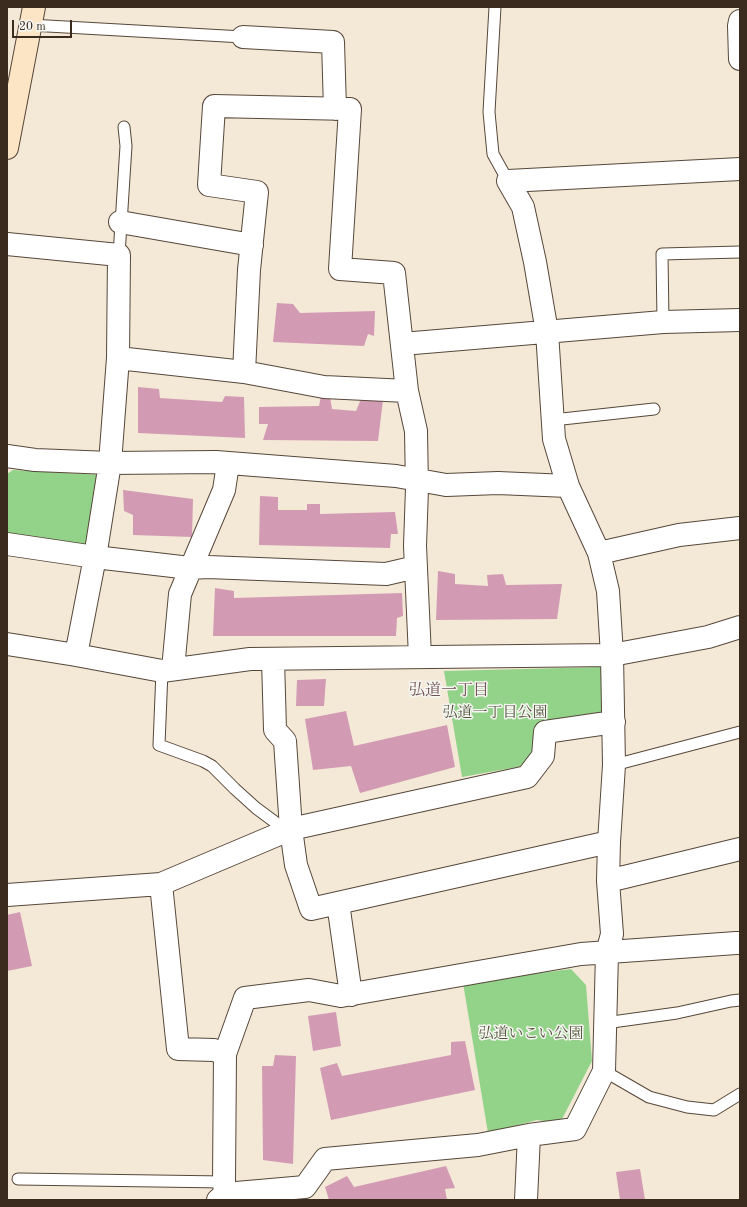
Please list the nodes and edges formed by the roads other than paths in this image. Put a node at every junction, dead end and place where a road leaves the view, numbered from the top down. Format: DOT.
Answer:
graph roads {
  1 [pos="495,7"];
  2 [pos="32,16"];
  3 [pos="740,21"];
  4 [pos="243,37"];
  5 [pos="740,60"];
  6 [pos="335,109"];
  7 [pos="124,127"];
  8 [pos="7,148"];
  9 [pos="740,169"];
  10 [pos="508,181"];
  11 [pos="120,222"];
  12 [pos="7,244"];
  13 [pos="252,246"];
  14 [pos="740,252"];
  15 [pos="119,255"];
  16 [pos="740,320"];
  17 [pos="663,322"];
  18 [pos="547,332"];
  19 [pos="402,344"];
  20 [pos="118,358"];
  21 [pos="244,372"];
  22 [pos="407,391"];
  23 [pos="654,409"];
  24 [pos="553,420"];
  25 [pos="7,456"];
  26 [pos="110,463"];
  27 [pos="228,464"];
  28 [pos="416,480"];
  29 [pos="568,486"];
  30 [pos="740,528"];
  31 [pos="7,544"];
  32 [pos="599,553"];
  33 [pos="95,557"];
  34 [pos="416,567"];
  35 [pos="190,568"];
  36 [pos="740,627"];
  37 [pos="7,644"];
  38 [pos="76,655"];
  39 [pos="612,655"];
  40 [pos="420,657"];
  41 [pos="274,659"];
  42 [pos="167,670"];
  43 [pos="614,722"];
  44 [pos="740,732"];
  45 [pos="614,765"];
  46 [pos="289,830"];
  47 [pos="609,842"];
  48 [pos="740,849"];
  49 [pos="608,881"];
  50 [pos="161,884"];
  51 [pos="7,895"];
  52 [pos="338,903"];
  53 [pos="740,943"];
  54 [pos="607,953"];
  55 [pos="351,994"];
  56 [pos="740,1000"];
  57 [pos="605,1023"];
  58 [pos="225,1054"];
  59 [pos="604,1071"];
  60 [pos="740,1094"];
  61 [pos="529,1135"];
  62 [pos="18,1179"];
  63 [pos="222,1192"];
  64 [pos="526,1200"];
  1 -- 10 [label="lane"];
  2 -- 4 [label="lane"];
  2 -- 8 [label="street"];
  3 -- 5 [label="street"];
  4 -- 6 [label="street"];
  6 -- 13 [label="street"];
  6 -- 19 [label="street"];
  7 -- 11 [label="lane"];
  9 -- 10 [label="street"];
  10 -- 18 [label="street"];
  11 -- 13 [label="street"];
  11 -- 15 [label="lane"];
  12 -- 15 [label="street"];
  13 -- 21 [label="street"];
  14 -- 17 [label="lane"];
  15 -- 20 [label="street"];
  16 -- 17 [label="street"];
  17 -- 18 [label="street"];
  18 -- 19 [label="street"];
  18 -- 24 [label="street"];
  19 -- 22 [label="street"];
  20 -- 21 [label="street"];
  20 -- 26 [label="street"];
  21 -- 22 [label="street"];
  22 -- 28 [label="street"];
  23 -- 24 [label="lane"];
  24 -- 29 [label="street"];
  25 -- 26 [label="street"];
  26 -- 27 [label="street"];
  26 -- 33 [label="street"];
  27 -- 28 [label="street"];
  27 -- 35 [label="street"];
  28 -- 29 [label="street"];
  28 -- 34 [label="street"];
  29 -- 32 [label="street"];
  30 -- 32 [label="street"];
  31 -- 33 [label="street"];
  32 -- 39 [label="street"];
  33 -- 35 [label="street"];
  33 -- 38 [label="street"];
  34 -- 35 [label="street"];
  34 -- 40 [label="street"];
  35 -- 42 [label="street"];
  36 -- 39 [label="street"];
  37 -- 38 [label="street"];
  38 -- 42 [label="street"];
  39 -- 40 [label="street"];
  39 -- 43 [label="street"];
  40 -- 41 [label="street"];
  41 -- 42 [label="street"];
  41 -- 46 [label="street"];
  42 -- 46 [label="lane"];
  43 -- 45 [label="street"];
  43 -- 46 [label="street"];
  44 -- 45 [label="lane"];
  45 -- 47 [label="street"];
  46 -- 50 [label="street"];
  46 -- 52 [label="street"];
  47 -- 49 [label="street"];
  47 -- 52 [label="street"];
  48 -- 49 [label="street"];
  49 -- 54 [label="street"];
  50 -- 51 [label="street"];
  50 -- 58 [label="street"];
  52 -- 55 [label="street"];
  53 -- 54 [label="street"];
  54 -- 55 [label="street"];
  54 -- 57 [label="street"];
  55 -- 58 [label="street"];
  56 -- 57 [label="lane"];
  57 -- 59 [label="street"];
  58 -- 63 [label="street"];
  59 -- 60 [label="lane"];
  59 -- 61 [label="street"];
  61 -- 63 [label="street"];
  61 -- 64 [label="street"];
  62 -- 63 [label="lane"];
}
